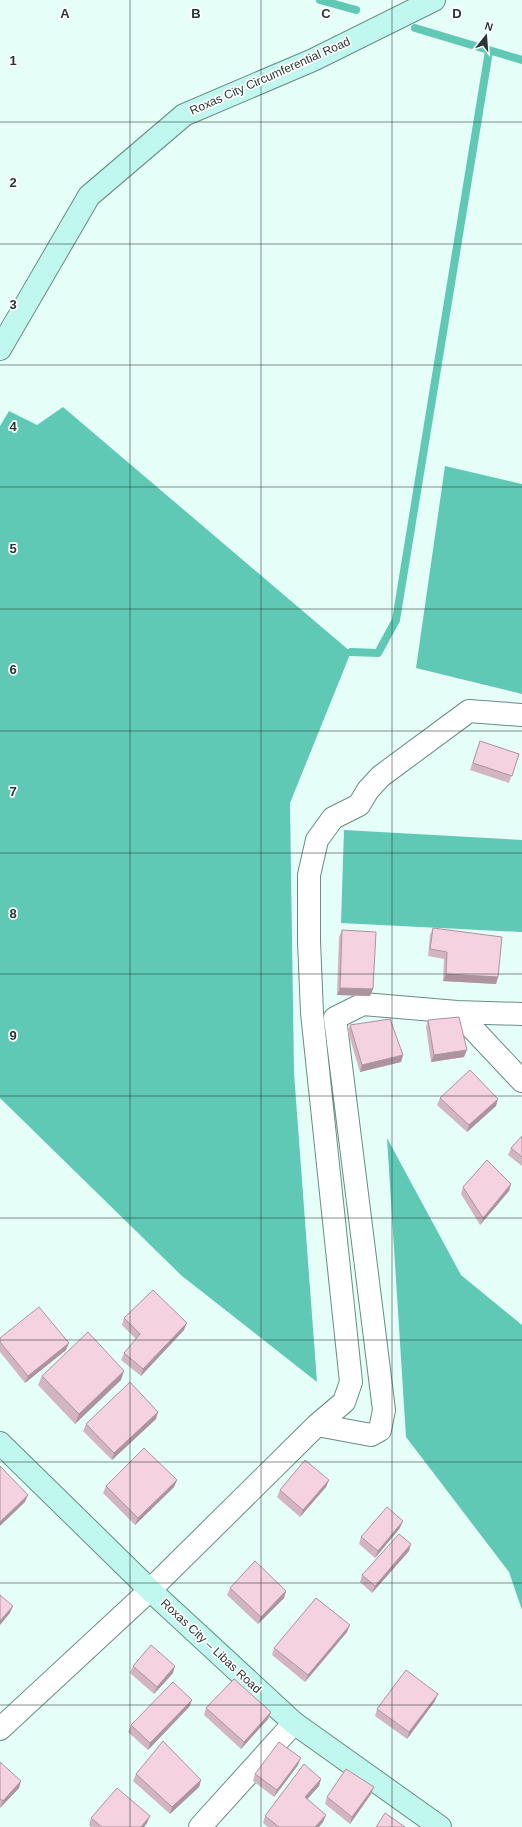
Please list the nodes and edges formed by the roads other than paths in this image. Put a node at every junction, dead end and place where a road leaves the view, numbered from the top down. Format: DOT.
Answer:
graph roads {
  1 [pos="434,0"];
  2 [pos="0,350"];
  3 [pos="522,715"];
  4 [pos="457,1012"];
  5 [pos="522,1014"];
  6 [pos="522,1081"];
  7 [pos="317,1425"];
  8 [pos="0,1443"];
  9 [pos="150,1590"];
  10 [pos="294,1723"];
  11 [pos="0,1729"];
  12 [pos="200,1827"];
  13 [pos="440,1827"];
  1 -- 2 [label="main road, Roxas City Circumferential Road"];
  3 -- 7 [label="street"];
  4 -- 5 [label="street"];
  4 -- 6 [label="street"];
  4 -- 7 [label="street"];
  7 -- 9 [label="street"];
  8 -- 9 [label="main road, Roxas City – Libas Road"];
  9 -- 10 [label="main road, Roxas City – Libas Road"];
  9 -- 11 [label="street"];
  10 -- 12 [label="street"];
  10 -- 13 [label="main road, Roxas City – Libas Road"];
}
